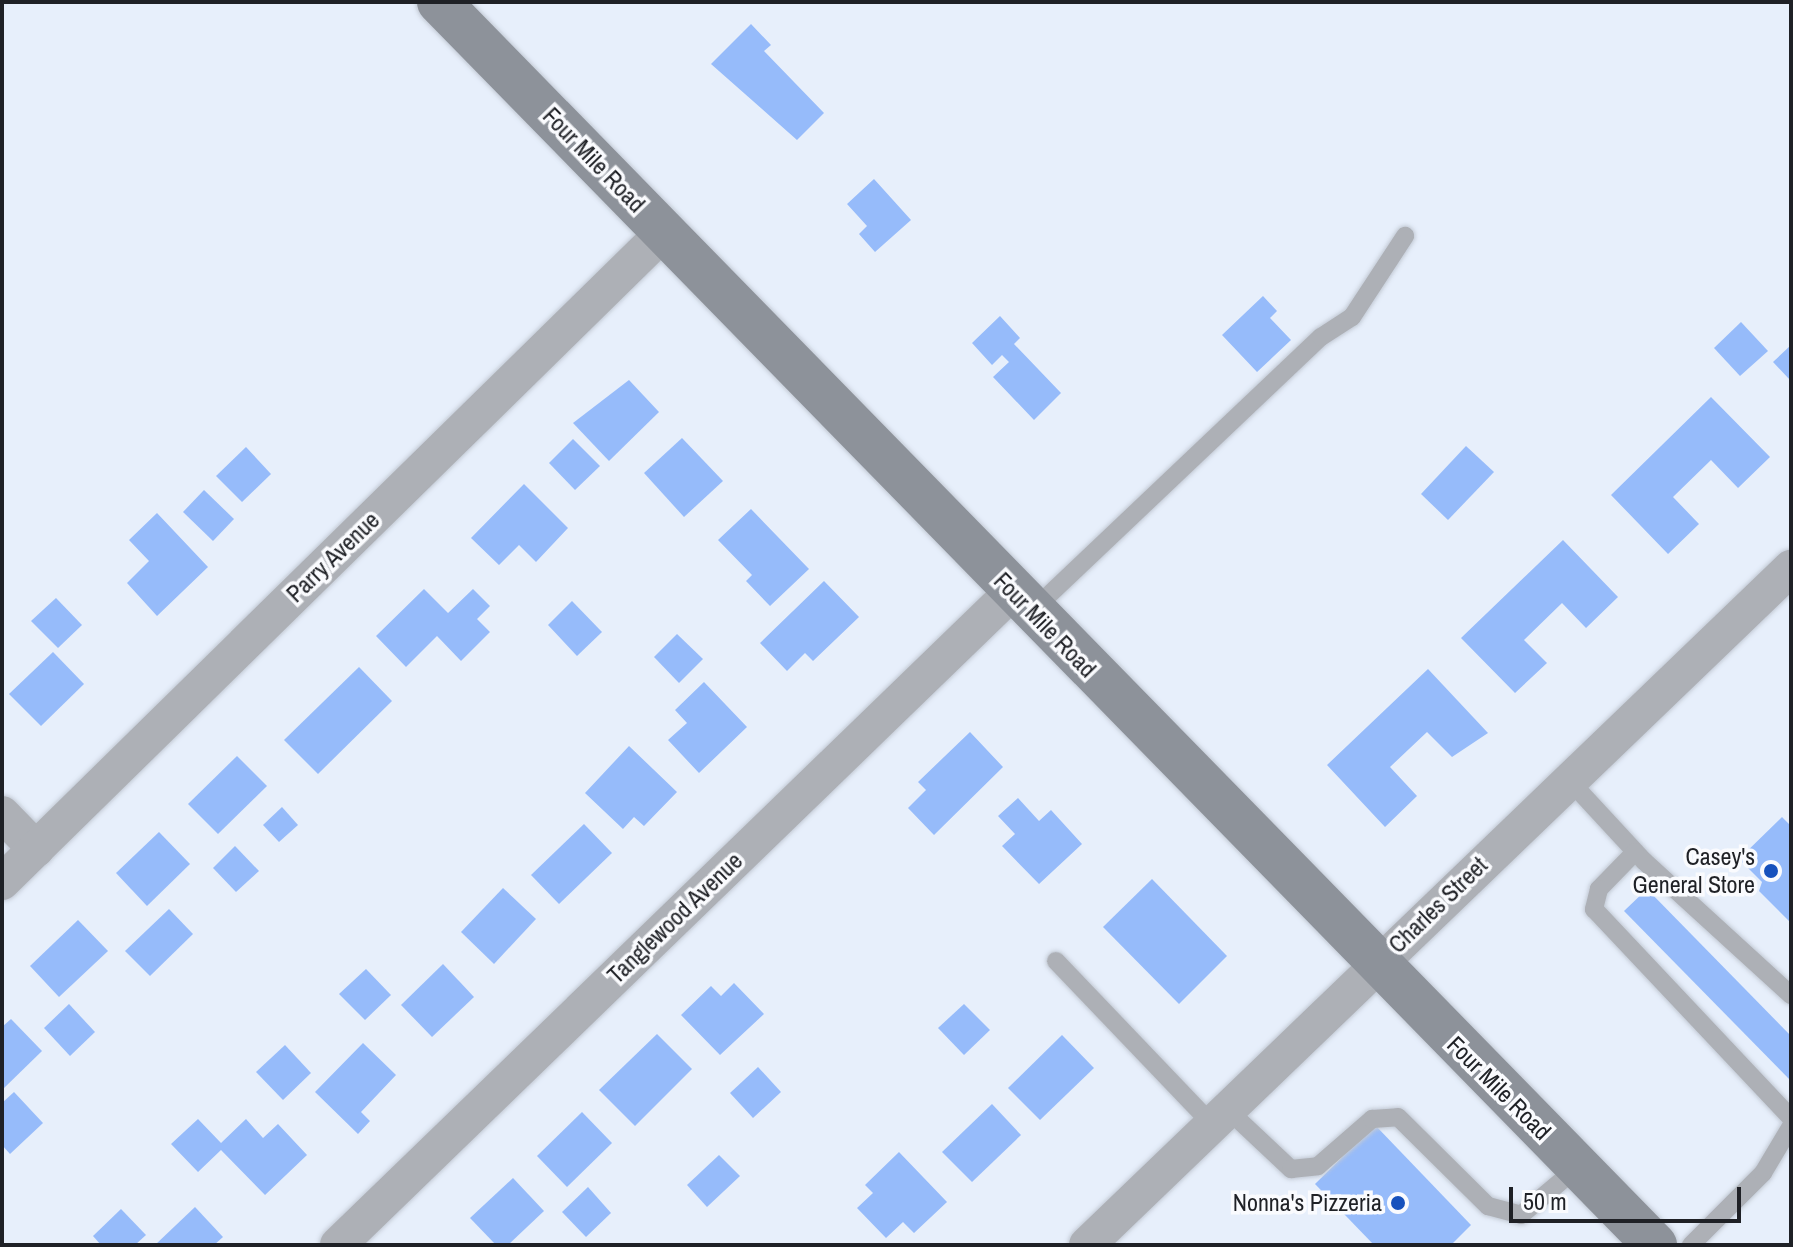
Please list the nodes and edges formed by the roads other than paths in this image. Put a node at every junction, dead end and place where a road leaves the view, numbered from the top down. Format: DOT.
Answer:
graph roads {
  1 [pos="439,2"];
  2 [pos="664,232"];
  3 [pos="1405,236"];
  4 [pos="1791,568"];
  5 [pos="1022,601"];
  6 [pos="1569,780"];
  7 [pos="2,814"];
  8 [pos="36,849"];
  9 [pos="1635,852"];
  10 [pos="2,882"];
  11 [pos="1056,961"];
  12 [pos="1376,964"];
  13 [pos="1791,995"];
  14 [pos="1219,1117"];
  15 [pos="1791,1118"];
  16 [pos="1791,1126"];
  17 [pos="1578,1167"];
  18 [pos="338,1245"];
  19 [pos="1087,1245"];
  20 [pos="1655,1245"];
  21 [pos="1691,1245"];
  1 -- 2 [label="main road, Four Mile Road"];
  2 -- 5 [label="main road, Four Mile Road"];
  2 -- 8 [label="street, Parry Avenue"];
  3 -- 5 [label="lane"];
  4 -- 6 [label="street, Charles Street"];
  5 -- 12 [label="main road, Four Mile Road"];
  5 -- 18 [label="street, Tanglewood Avenue"];
  6 -- 9 [label="lane"];
  6 -- 12 [label="street, Charles Street"];
  7 -- 8 [label="street"];
  8 -- 10 [label="street, Parry Avenue"];
  9 -- 13 [label="lane"];
  9 -- 15 [label="lane"];
  11 -- 14 [label="lane"];
  12 -- 14 [label="street, Charles Street"];
  12 -- 17 [label="main road, Four Mile Road"];
  14 -- 17 [label="lane"];
  14 -- 19 [label="street, Charles Street"];
  16 -- 21 [label="lane"];
  17 -- 20 [label="main road, Four Mile Road"];
}
